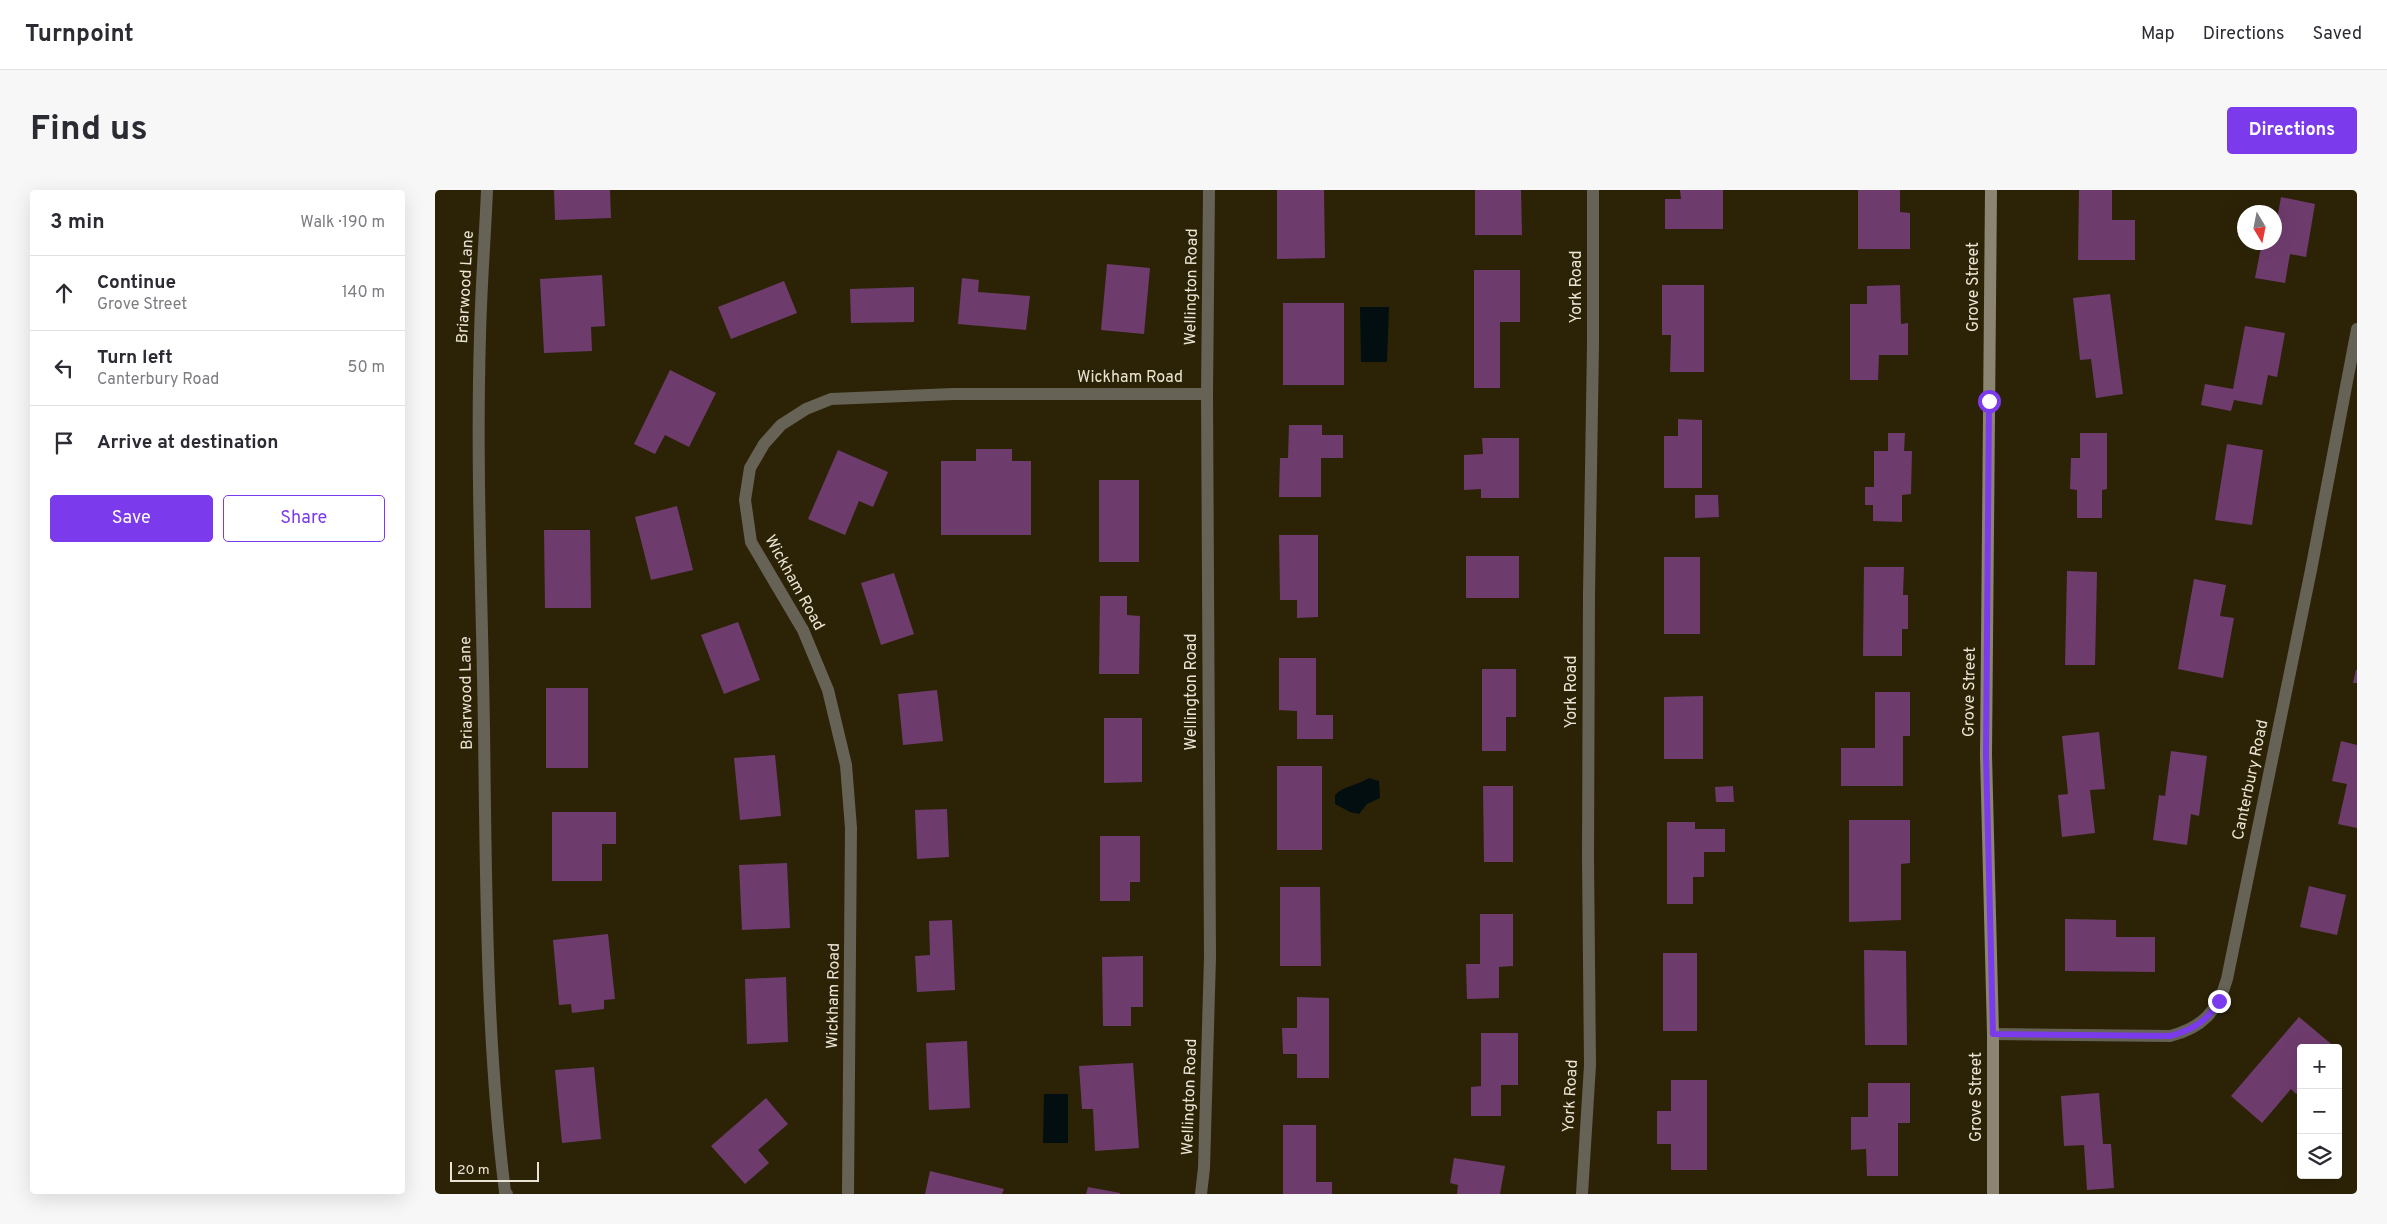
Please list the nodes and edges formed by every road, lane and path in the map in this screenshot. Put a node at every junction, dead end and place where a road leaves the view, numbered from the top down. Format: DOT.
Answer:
graph roads {
  1 [pos="487,190"];
  2 [pos="1209,190"];
  3 [pos="1593,190"];
  4 [pos="1991,190"];
  5 [pos="2357,329"];
  6 [pos="1207,394"];
  7 [pos="1993,1034"];
  8 [pos="507,1194"];
  9 [pos="848,1194"];
  10 [pos="1201,1194"];
  11 [pos="1582,1194"];
  12 [pos="1993,1194"];
  1 -- 8 [label="street, Briarwood Lane"];
  2 -- 6 [label="street, Wellington Road"];
  3 -- 11 [label="street, York Road"];
  4 -- 7 [label="street, Grove Street"];
  5 -- 7 [label="street, Canterbury Road"];
  6 -- 9 [label="street, Wickham Road"];
  6 -- 10 [label="street, Wellington Road"];
  7 -- 12 [label="street, Grove Street"];
}
